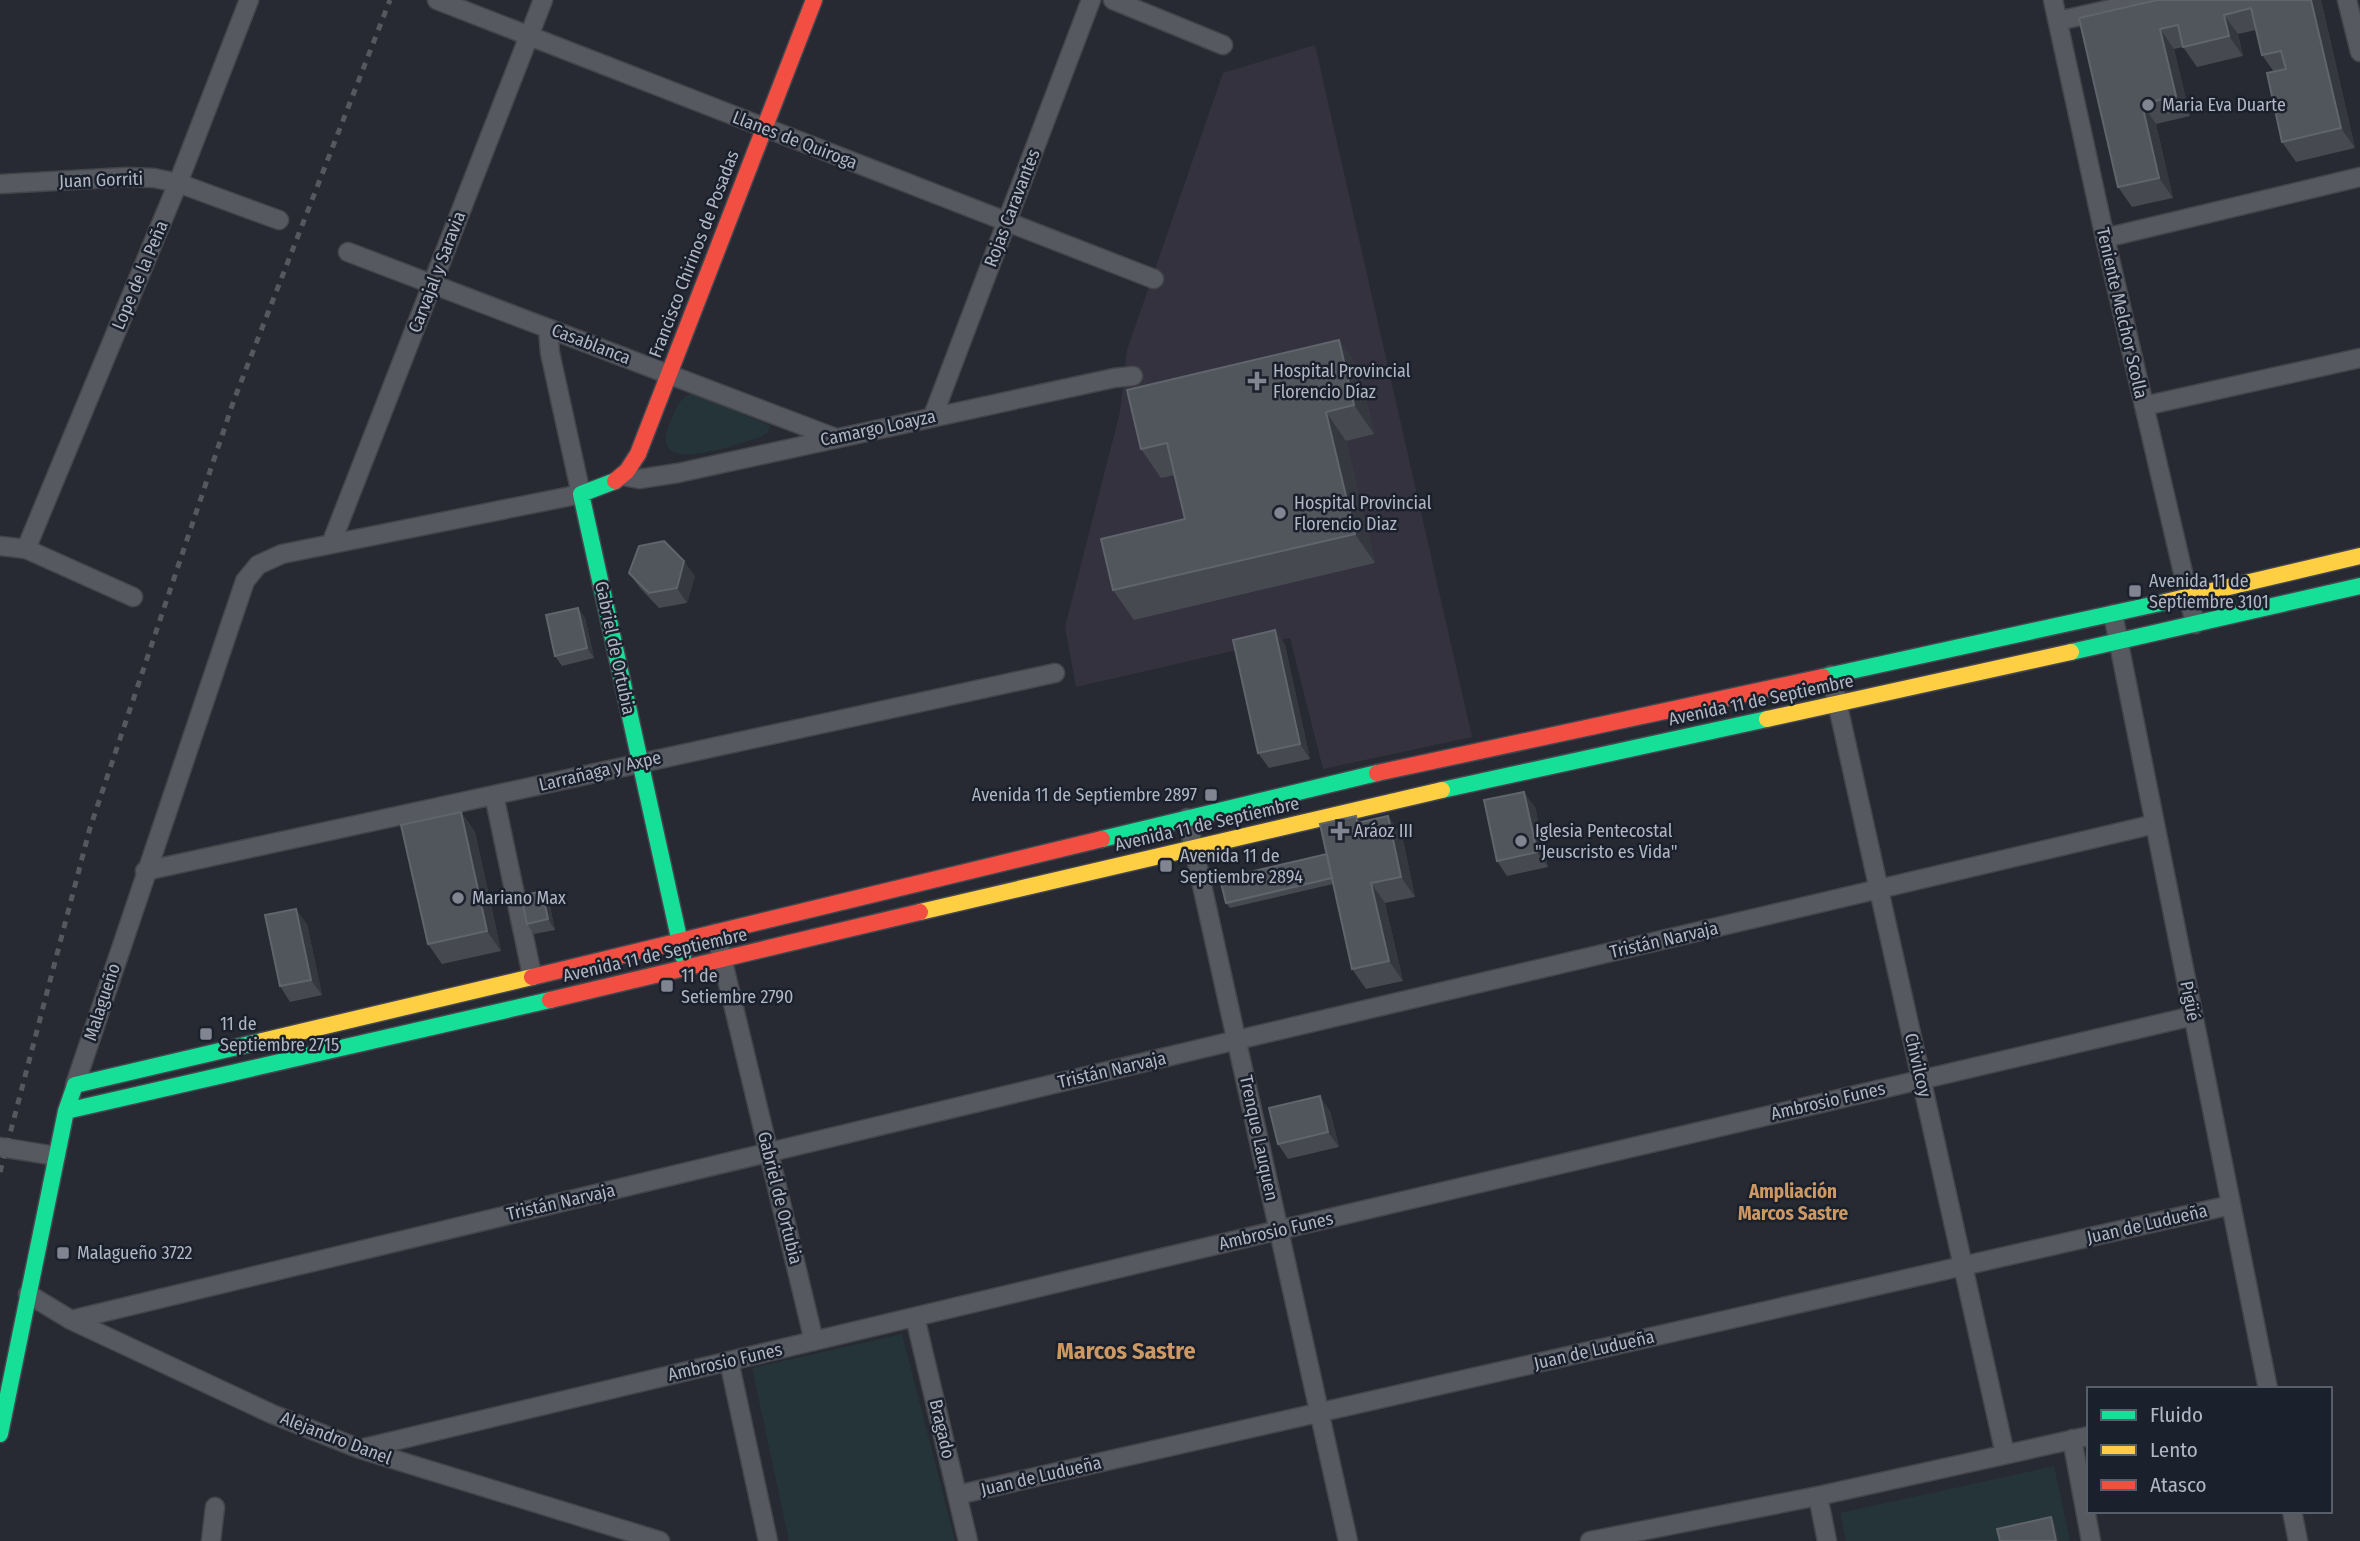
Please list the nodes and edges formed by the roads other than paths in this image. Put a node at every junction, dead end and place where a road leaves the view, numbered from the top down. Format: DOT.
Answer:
graph roads {
  1 [pos="249,0"];
  2 [pos="437,0"];
  3 [pos="543,0"];
  4 [pos="814,0"];
  5 [pos="1091,0"];
  6 [pos="1113,0"];
  7 [pos="2053,0"];
  8 [pos="2151,0"];
  9 [pos="2347,0"];
  10 [pos="2058,21"];
  11 [pos="529,37"];
  12 [pos="1223,45"];
  13 [pos="2360,52"];
  14 [pos="764,128"];
  15 [pos="2360,177"];
  16 [pos="178,183"];
  17 [pos="0,184"];
  18 [pos="279,220"];
  19 [pos="1007,222"];
  20 [pos="2105,238"];
  21 [pos="348,251"];
  22 [pos="1154,279"];
  23 [pos="433,284"];
  24 [pos="548,328"];
  25 [pos="2360,358"];
  26 [pos="668,374"];
  27 [pos="1133,376"];
  28 [pos="2144,407"];
  29 [pos="933,416"];
  30 [pos="833,437"];
  31 [pos="623,476"];
  32 [pos="581,494"];
  33 [pos="331,544"];
  34 [pos="0,546"];
  35 [pos="26,549"];
  36 [pos="2360,556"];
  37 [pos="2360,586"];
  38 [pos="134,597"];
  39 [pos="2188,597"];
  40 [pos="2113,614"];
  41 [pos="2195,624"];
  42 [pos="2119,642"];
  43 [pos="1055,673"];
  44 [pos="1831,675"];
  45 [pos="1837,703"];
  46 [pos="640,762"];
  47 [pos="494,795"];
  48 [pos="1187,818"];
  49 [pos="2155,824"];
  50 [pos="1195,849"];
  51 [pos="145,871"];
  52 [pos="1878,889"];
  53 [pos="716,933"];
  54 [pos="680,941"];
  55 [pos="722,959"];
  56 [pos="686,967"];
  57 [pos="532,975"];
  58 [pos="2193,1016"];
  59 [pos="1237,1040"];
  60 [pos="1921,1079"];
  61 [pos="75,1085"];
  62 [pos="66,1111"];
  63 [pos="0,1147"];
  64 [pos="769,1153"];
  65 [pos="56,1156"];
  66 [pos="2231,1205"];
  67 [pos="1279,1230"];
  68 [pos="1963,1266"];
  69 [pos="28,1294"];
  70 [pos="915,1317"];
  71 [pos="71,1320"];
  72 [pos="814,1341"];
  73 [pos="729,1361"];
  74 [pos="2268,1387"];
  75 [pos="1319,1412"];
  76 [pos="0,1434"];
  77 [pos="2081,1438"];
  78 [pos="360,1449"];
  79 [pos="2005,1454"];
  80 [pos="957,1495"];
  81 [pos="1818,1496"];
  82 [pos="2087,1500"];
  83 [pos="215,1507"];
  84 [pos="2088,1513"];
  85 [pos="2292,1513"];
  86 [pos="211,1541"];
  87 [pos="660,1541"];
  88 [pos="768,1541"];
  89 [pos="968,1541"];
  90 [pos="1348,1541"];
  91 [pos="1590,1541"];
  92 [pos="1827,1541"];
  93 [pos="2091,1541"];
  94 [pos="2298,1541"];
  1 -- 16 [label="street, Lope de la Peña"];
  2 -- 11 [label="street, Llanes de Quiroga"];
  3 -- 11 [label="street, Carvajal y Saravia"];
  4 -- 14 [label="main road, Francisco Chirinos de Posadas"];
  5 -- 19 [label="street, Rojas Caravantes"];
  6 -- 12 [label="street"];
  7 -- 10 [label="street, Teniente Melchor Scolla"];
  8 -- 10 [label="street"];
  9 -- 13 [label="street"];
  10 -- 20 [label="street, Teniente Melchor Scolla"];
  11 -- 14 [label="street, Llanes de Quiroga"];
  11 -- 23 [label="street, Carvajal y Saravia"];
  14 -- 19 [label="street, Llanes de Quiroga"];
  14 -- 26 [label="main road, Francisco Chirinos de Posadas"];
  15 -- 20 [label="street"];
  16 -- 17 [label="street, Juan Gorriti"];
  16 -- 18 [label="street, Juan Gorriti"];
  16 -- 35 [label="street, Lope de la Peña"];
  19 -- 22 [label="street, Llanes de Quiroga"];
  19 -- 29 [label="street, Rojas Caravantes"];
  20 -- 28 [label="street, Teniente Melchor Scolla"];
  21 -- 23 [label="street, Casablanca"];
  23 -- 24 [label="street, Casablanca"];
  23 -- 33 [label="street, Carvajal y Saravia"];
  24 -- 26 [label="street, Casablanca"];
  24 -- 32 [label="street, Gabriel de Ortubia"];
  25 -- 28 [label="street"];
  26 -- 30 [label="street, Casablanca"];
  26 -- 31 [label="main road, Francisco Chirinos de Posadas"];
  27 -- 29 [label="street, Camargo Loayza"];
  28 -- 39 [label="street, Teniente Melchor Scolla"];
  29 -- 30 [label="street, Camargo Loayza"];
  30 -- 31 [label="street, Camargo Loayza"];
  31 -- 32 [label="main road"];
  32 -- 33 [label="street"];
  32 -- 46 [label="main road, Gabriel de Ortubia"];
  33 -- 51 [label="street, Malagueño"];
  34 -- 35 [label="street"];
  35 -- 38 [label="street"];
  36 -- 39 [label="main road, Avenida 11 de Septiembre"];
  37 -- 41 [label="main road, Avenida 11 de Septiembre"];
  39 -- 40 [label="main road, Avenida 11 de Septiembre"];
  39 -- 41 [label="street, Teniente Melchor Scolla"];
  40 -- 42 [label="street, Pigüé"];
  40 -- 44 [label="main road, Avenida 11 de Septiembre"];
  41 -- 42 [label="main road, Avenida 11 de Septiembre"];
  42 -- 45 [label="main road, Avenida 11 de Septiembre"];
  42 -- 49 [label="street, Pigüé"];
  43 -- 46 [label="street, Larrañaga y Axpe"];
  44 -- 45 [label="street, Chivilcoy"];
  44 -- 48 [label="main road, Avenida 11 de Septiembre"];
  45 -- 50 [label="main road, Avenida 11 de Septiembre"];
  45 -- 52 [label="street, Chivilcoy"];
  46 -- 47 [label="street, Larrañaga y Axpe"];
  46 -- 54 [label="main road, Gabriel de Ortubia"];
  47 -- 51 [label="street, Larrañaga y Axpe"];
  47 -- 57 [label="street"];
  48 -- 50 [label="street, Trenque Lauquen"];
  48 -- 53 [label="main road, Avenida 11 de Septiembre"];
  49 -- 52 [label="street, Tristán Narvaja"];
  49 -- 58 [label="street, Pigüé"];
  50 -- 55 [label="main road, Avenida 11 de Septiembre"];
  50 -- 59 [label="street, Trenque Lauquen"];
  51 -- 61 [label="street, Malagueño"];
  52 -- 59 [label="street, Tristán Narvaja"];
  52 -- 60 [label="street, Chivilcoy"];
  53 -- 54 [label="main road, Avenida 11 de Septiembre"];
  53 -- 55 [label="street, Gabriel de Ortubia"];
  54 -- 56 [label="main road, Gabriel de Ortubia"];
  54 -- 57 [label="main road, Avenida 11 de Septiembre"];
  55 -- 56 [label="main road, Avenida 11 de Septiembre"];
  55 -- 64 [label="street, Gabriel de Ortubia"];
  56 -- 62 [label="main road, Avenida 11 de Septiembre"];
  57 -- 61 [label="main road, Avenida 11 de Septiembre"];
  58 -- 60 [label="street, Ambrosio Funes"];
  58 -- 66 [label="street, Pigüé"];
  59 -- 64 [label="street, Tristán Narvaja"];
  59 -- 67 [label="street, Trenque Lauquen"];
  60 -- 67 [label="street, Ambrosio Funes"];
  60 -- 68 [label="street, Chivilcoy"];
  61 -- 62 [label="main road, Malagueño"];
  62 -- 65 [label="main road, Malagueño"];
  63 -- 65 [label="street"];
  64 -- 71 [label="street, Tristán Narvaja"];
  64 -- 72 [label="street, Gabriel de Ortubia"];
  65 -- 69 [label="main road, Malagueño"];
  66 -- 68 [label="street, Juan de Ludueña"];
  66 -- 74 [label="street, Pigüé"];
  67 -- 70 [label="street, Ambrosio Funes"];
  67 -- 75 [label="street, Trenque Lauquen"];
  68 -- 75 [label="street, Juan de Ludueña"];
  68 -- 79 [label="street, Chivilcoy"];
  69 -- 71 [label="street, Alejandro Danel"];
  69 -- 76 [label="main road, Malagueño"];
  70 -- 72 [label="street, Ambrosio Funes"];
  70 -- 80 [label="street, Bragado"];
  71 -- 78 [label="street, Alejandro Danel"];
  72 -- 73 [label="street, Ambrosio Funes"];
  73 -- 78 [label="street, Ambrosio Funes"];
  73 -- 88 [label="street"];
  75 -- 80 [label="street, Juan de Ludueña"];
  75 -- 90 [label="street, Trenque Lauquen"];
  77 -- 79 [label="street"];
  77 -- 82 [label="street"];
  78 -- 87 [label="street, Alejandro Danel"];
  79 -- 81 [label="street"];
  80 -- 89 [label="street, Bragado"];
  81 -- 91 [label="street"];
  81 -- 92 [label="street"];
  83 -- 86 [label="street"];
  84 -- 93 [label="street"];
  85 -- 94 [label="street"];
}
